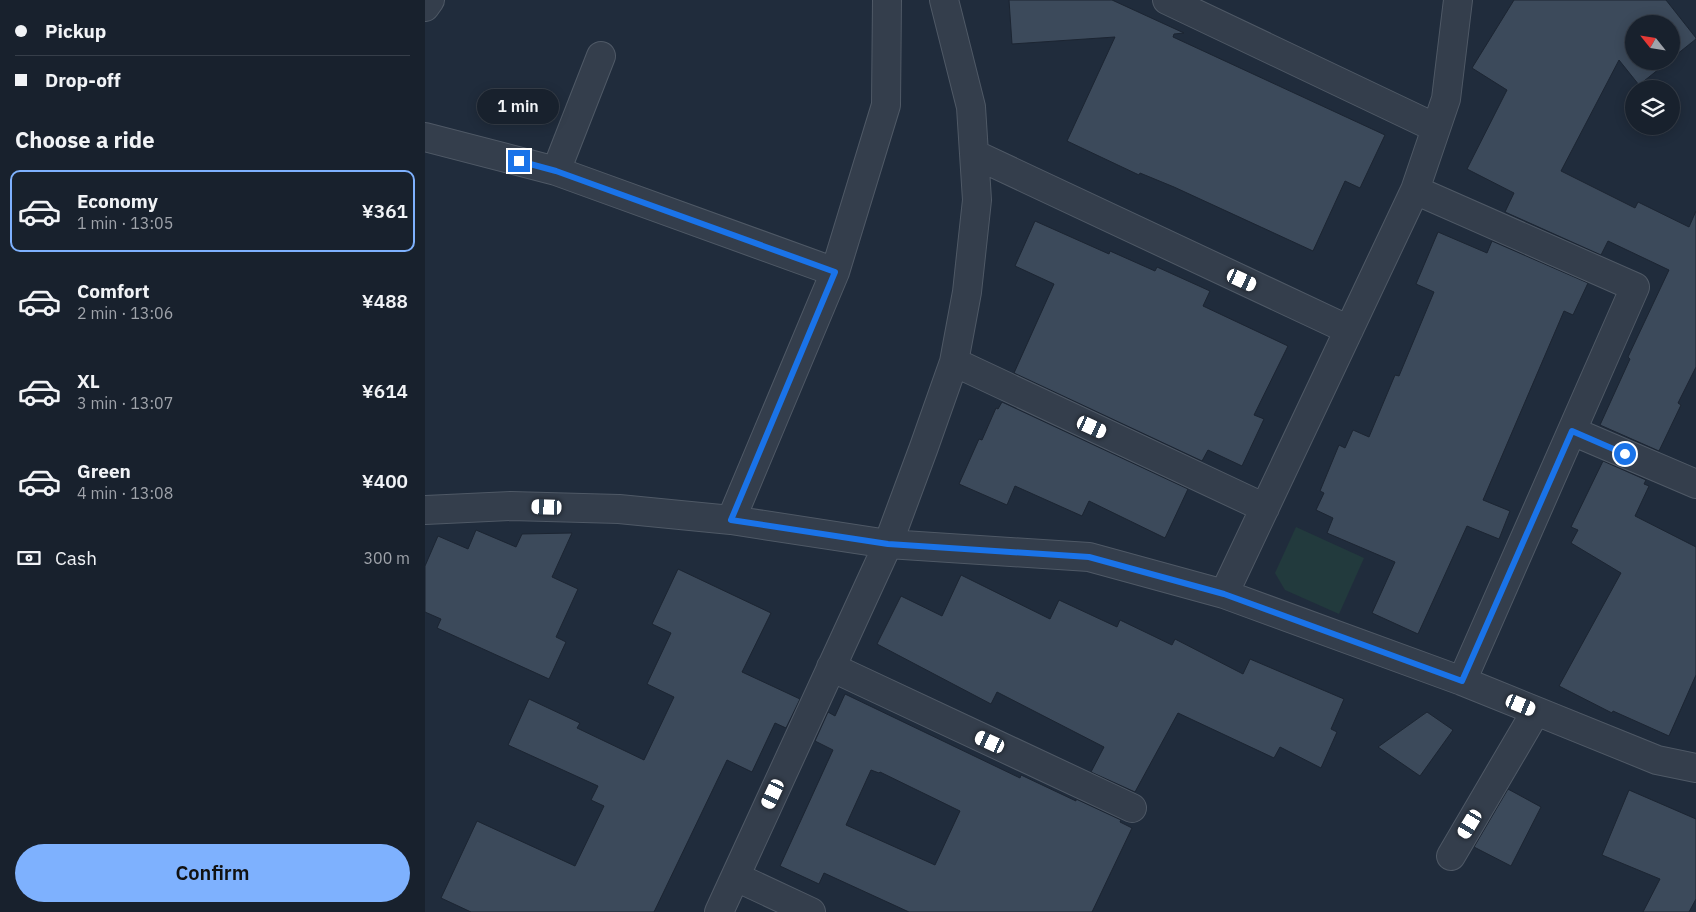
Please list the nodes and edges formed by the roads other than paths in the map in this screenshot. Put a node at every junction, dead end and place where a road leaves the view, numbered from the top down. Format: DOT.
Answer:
graph roads {
  1 [pos="430,0"];
  2 [pos="887,0"];
  3 [pos="944,0"];
  4 [pos="1167,0"];
  5 [pos="1458,0"];
  6 [pos="425,7"];
  7 [pos="601,56"];
  8 [pos="1436,128"];
  9 [pos="425,137"];
  10 [pos="974,154"];
  11 [pos="556,171"];
  12 [pos="1415,190"];
  13 [pos="835,272"];
  14 [pos="1349,330"];
  15 [pos="954,362"];
  16 [pos="1572,431"];
  17 [pos="1696,484"];
  18 [pos="1265,508"];
  19 [pos="425,510"];
  20 [pos="731,520"];
  21 [pos="888,544"];
  22 [pos="1224,594"];
  23 [pos="831,667"];
  24 [pos="1462,681"];
  25 [pos="1536,711"];
  26 [pos="1696,768"];
  27 [pos="1132,808"];
  28 [pos="1451,856"];
  29 [pos="736,877"];
  30 [pos="719,912"];
  31 [pos="811,912"];
  1 -- 6 [label="street"];
  2 -- 13 [label="street"];
  3 -- 10 [label="street"];
  4 -- 8 [label="street"];
  5 -- 8 [label="street"];
  7 -- 11 [label="street"];
  8 -- 12 [label="street"];
  9 -- 11 [label="street"];
  10 -- 14 [label="street"];
  10 -- 15 [label="street"];
  11 -- 13 [label="street"];
  12 -- 14 [label="street"];
  12 -- 16 [label="street"];
  13 -- 20 [label="street"];
  14 -- 18 [label="street"];
  15 -- 18 [label="street"];
  15 -- 21 [label="street"];
  16 -- 17 [label="street"];
  16 -- 24 [label="street"];
  18 -- 22 [label="street"];
  19 -- 20 [label="street"];
  20 -- 21 [label="street"];
  21 -- 22 [label="street"];
  21 -- 23 [label="street"];
  22 -- 24 [label="street"];
  23 -- 27 [label="street"];
  23 -- 29 [label="street"];
  24 -- 25 [label="street"];
  25 -- 26 [label="street"];
  25 -- 28 [label="street"];
  29 -- 30 [label="street"];
  29 -- 31 [label="street"];
}
